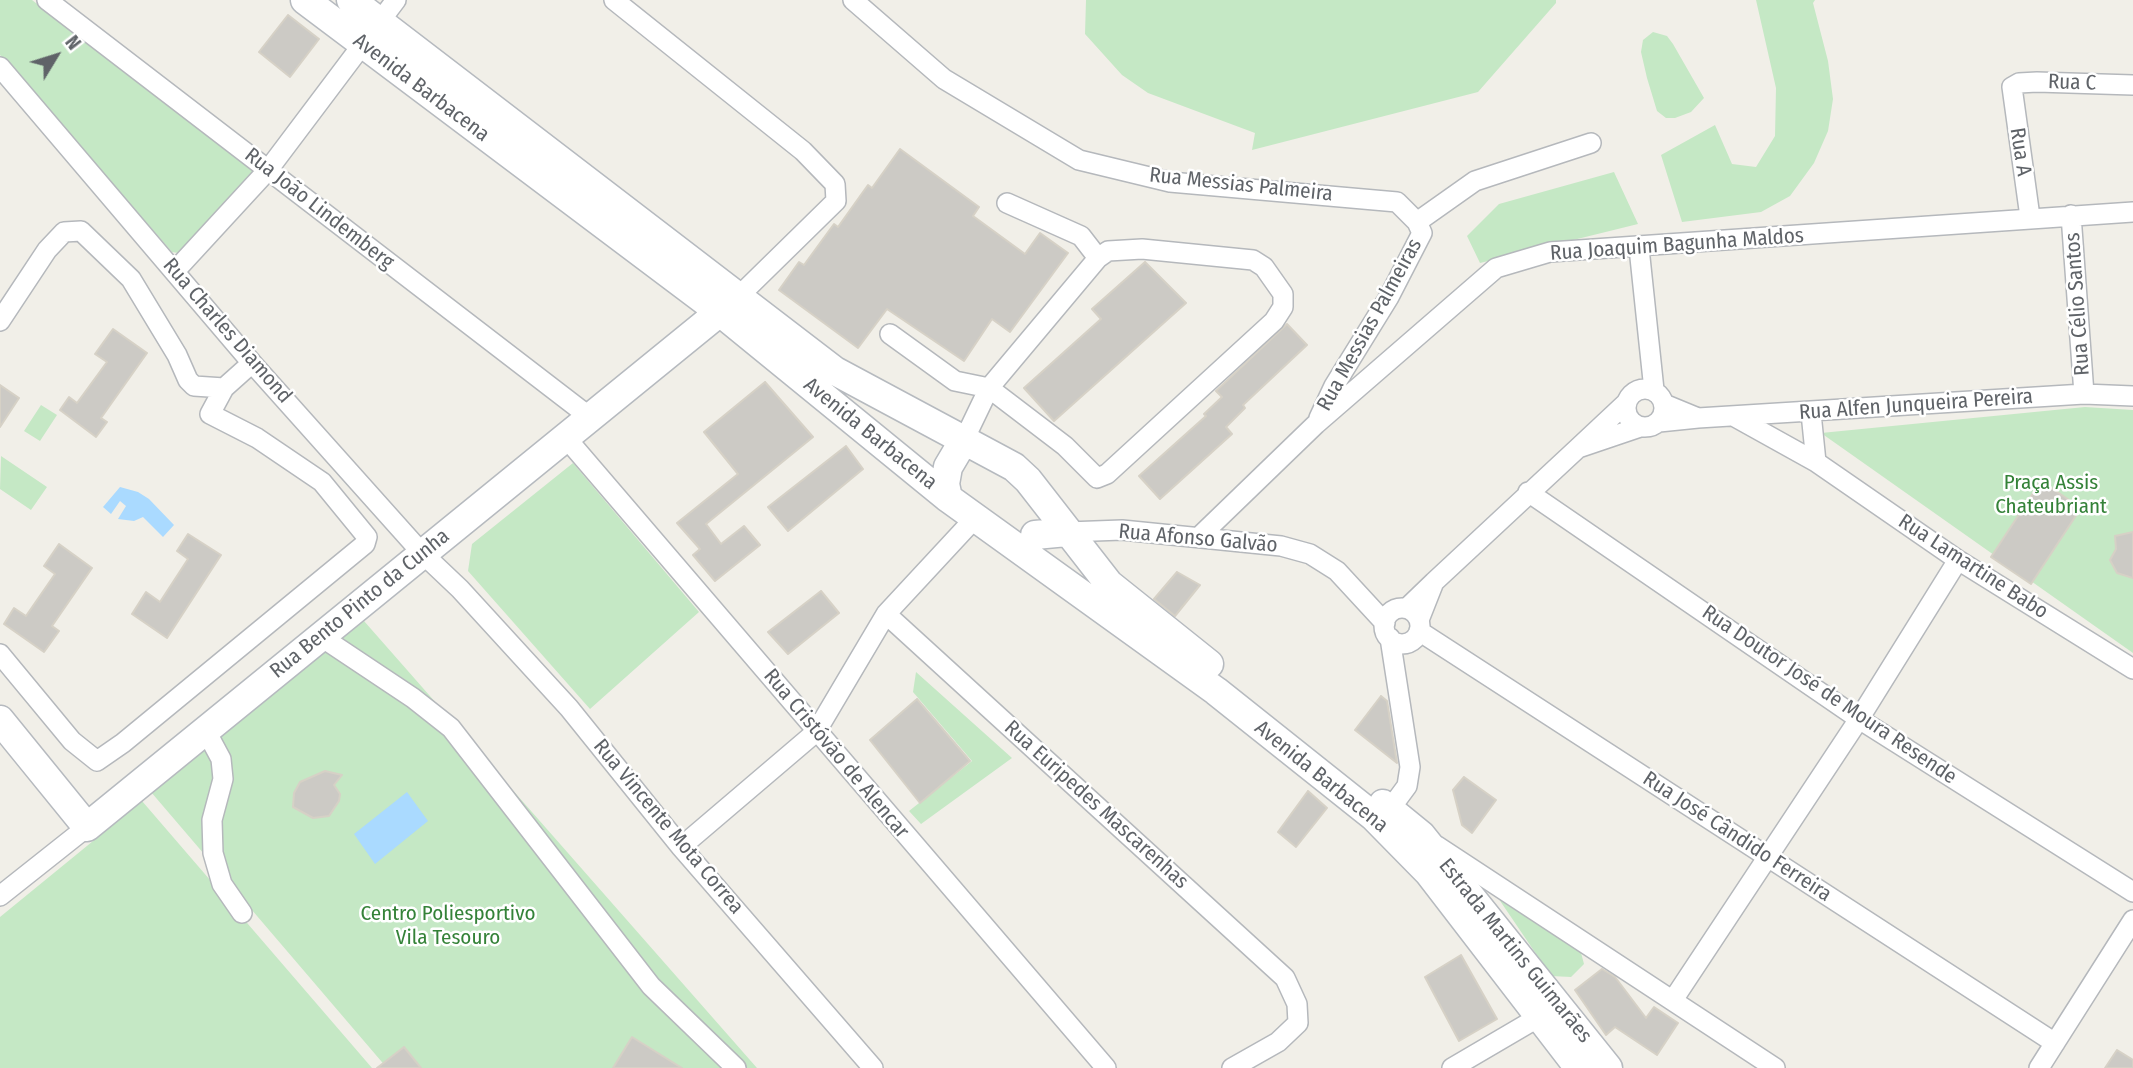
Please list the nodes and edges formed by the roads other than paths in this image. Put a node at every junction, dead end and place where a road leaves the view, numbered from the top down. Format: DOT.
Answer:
graph roads {
  1 [pos="47,0"];
  2 [pos="305,0"];
  3 [pos="351,0"];
  4 [pos="396,0"];
  5 [pos="614,0"];
  6 [pos="853,0"];
  7 [pos="371,34"];
  8 [pos="0,67"];
  9 [pos="2133,85"];
  10 [pos="2012,87"];
  11 [pos="1591,143"];
  12 [pos="268,170"];
  13 [pos="1388,199"];
  14 [pos="1007,203"];
  15 [pos="2133,212"];
  16 [pos="2071,215"];
  17 [pos="2030,217"];
  18 [pos="1418,222"];
  19 [pos="1639,248"];
  20 [pos="1098,258"];
  21 [pos="175,271"];
  22 [pos="728,305"];
  23 [pos="0,321"];
  24 [pos="890,334"];
  25 [pos="252,363"];
  26 [pos="224,388"];
  27 [pos="989,388"];
  28 [pos="2084,394"];
  29 [pos="2133,396"];
  30 [pos="1625,404"];
  31 [pos="1654,411"];
  32 [pos="1811,413"];
  33 [pos="1735,417"];
  34 [pos="591,418"];
  35 [pos="1316,424"];
  36 [pos="567,439"];
  37 [pos="964,440"];
  38 [pos="1578,448"];
  39 [pos="1816,462"];
  40 [pos="1528,492"];
  41 [pos="948,498"];
  42 [pos="985,524"];
  43 [pos="1052,527"];
  44 [pos="1199,537"];
  45 [pos="421,552"];
  46 [pos="1958,560"];
  47 [pos="460,589"];
  48 [pos="886,614"];
  49 [pos="1415,620"];
  50 [pos="1387,631"];
  51 [pos="320,636"];
  52 [pos="0,654"];
  53 [pos="2133,668"];
  54 [pos="1859,719"];
  55 [pos="0,720"];
  56 [pos="205,731"];
  57 [pos="816,732"];
  58 [pos="1390,809"];
  59 [pos="87,827"];
  60 [pos="1421,835"];
  61 [pos="681,847"];
  62 [pos="1769,857"];
  63 [pos="1429,873"];
  64 [pos="2133,892"];
  65 [pos="0,896"];
  66 [pos="242,913"];
  67 [pos="2133,920"];
  68 [pos="1673,1000"];
  69 [pos="1539,1017"];
  70 [pos="2055,1043"];
  71 [pos="736,1068"];
  72 [pos="873,1068"];
  73 [pos="1106,1068"];
  74 [pos="1232,1068"];
  75 [pos="1452,1068"];
  76 [pos="1579,1068"];
  77 [pos="1608,1068"];
  78 [pos="1775,1068"];
  79 [pos="2039,1068"];
  1 -- 12 [label="street, Rua João Lindemberg"];
  2 -- 7 [label="main road, Avenida Barbacena"];
  3 -- 7 [label="main road, Avenida Barbacena"];
  4 -- 7 [label="street"];
  5 -- 22 [label="street"];
  6 -- 13 [label="street, Rua Messias Palmeira"];
  7 -- 12 [label="street"];
  7 -- 22 [label="main road, Avenida Barbacena"];
  8 -- 21 [label="street, Rua Charles Diamond"];
  9 -- 10 [label="street, Rua C"];
  10 -- 17 [label="street, Rua A"];
  11 -- 18 [label="street"];
  12 -- 21 [label="street"];
  12 -- 34 [label="street, Rua João Lindemberg"];
  13 -- 18 [label="street, Rua Messias Palmeiras"];
  14 -- 20 [label="street"];
  15 -- 16 [label="street, Rua Joaquim Bagunha Maldos"];
  16 -- 17 [label="street, Rua Joaquim Bagunha Maldos"];
  16 -- 28 [label="street, Rua Célio Santos"];
  17 -- 19 [label="street, Rua Joaquim Bagunha Maldos"];
  18 -- 35 [label="street, Rua Messias Palmeiras"];
  19 -- 31 [label="street"];
  19 -- 35 [label="street, Rua Joaquim Bagunha Maldos"];
  20 -- 27 [label="street"];
  20 -- 27 [label="street"];
  21 -- 25 [label="street, Rua Charles Diamond"];
  22 -- 34 [label="main road, Rua Bento Pinto da Cunha"];
  22 -- 37 [label="main road, Avenida Barbacena"];
  22 -- 41 [label="main road, Avenida Barbacena"];
  23 -- 26 [label="street"];
  24 -- 27 [label="street"];
  25 -- 26 [label="street"];
  25 -- 45 [label="street, Rua Charles Diamond"];
  26 -- 52 [label="street"];
  27 -- 37 [label="street"];
  28 -- 29 [label="street, Rua Alfen Junqueira Pereira"];
  28 -- 32 [label="street, Rua Alfen Junqueira Pereira"];
  30 -- 31 [label="street"];
  30 -- 31 [label="street"];
  30 -- 38 [label="street"];
  31 -- 33 [label="street, Rua Alfen Junqueira Pereira"];
  31 -- 38 [label="street"];
  32 -- 33 [label="street, Rua Alfen Junqueira Pereira"];
  32 -- 39 [label="street"];
  33 -- 39 [label="street, Rua Lamartine Babo"];
  34 -- 36 [label="main road, Rua Bento Pinto da Cunha"];
  35 -- 44 [label="street, Rua Joaquim Bagunha Maldos"];
  36 -- 45 [label="main road, Rua Bento Pinto da Cunha"];
  36 -- 57 [label="street, Rua Cristóvão de Alencar"];
  37 -- 41 [label="main road"];
  37 -- 43 [label="main road, Avenida Barbacena"];
  38 -- 40 [label="street"];
  39 -- 46 [label="street, Rua Lamartine Babo"];
  40 -- 49 [label="street"];
  40 -- 54 [label="street, Rua Doutor José de Moura Resende"];
  41 -- 42 [label="main road, Avenida Barbacena"];
  42 -- 43 [label="main road"];
  42 -- 48 [label="street"];
  42 -- 63 [label="main road, Avenida Barbacena"];
  43 -- 44 [label="street, Rua Afonso Galvão"];
  43 -- 58 [label="main road, Avenida Barbacena"];
  44 -- 50 [label="street, Rua Afonso Galvão"];
  45 -- 47 [label="street, Rua Charles Diamond"];
  45 -- 51 [label="main road, Rua Bento Pinto da Cunha"];
  46 -- 53 [label="street, Rua Lamartine Babo"];
  46 -- 54 [label="street"];
  47 -- 61 [label="street, Rua Vincente Mota Correa"];
  48 -- 57 [label="street"];
  48 -- 74 [label="street, Rua Euripedes Mascarenhas"];
  49 -- 50 [label="street"];
  49 -- 50 [label="street"];
  49 -- 62 [label="street, Rua José Cândido Ferreira"];
  50 -- 58 [label="street"];
  51 -- 56 [label="main road, Rua Bento Pinto da Cunha"];
  51 -- 71 [label="street"];
  54 -- 62 [label="street"];
  54 -- 64 [label="street, Rua Doutor José de Moura Resende"];
  55 -- 59 [label="main road"];
  56 -- 59 [label="main road, Rua Bento Pinto da Cunha"];
  56 -- 66 [label="street"];
  57 -- 61 [label="street"];
  57 -- 73 [label="street, Rua Cristóvão de Alencar"];
  58 -- 60 [label="main road, Avenida Barbacena"];
  59 -- 65 [label="street, Rua Bento Pinto da Cunha"];
  60 -- 68 [label="street"];
  60 -- 77 [label="main road, Estrada Martins Guimarães"];
  61 -- 72 [label="street, Rua Vincente Mota Correa"];
  62 -- 68 [label="street"];
  62 -- 70 [label="street, Rua José Cândido Ferreira"];
  63 -- 69 [label="main road, Estrada Martins Guimarães"];
  67 -- 70 [label="street"];
  68 -- 78 [label="street"];
  69 -- 75 [label="street"];
  69 -- 76 [label="main road, Estrada Martins Guimarães"];
  70 -- 79 [label="street"];
}
